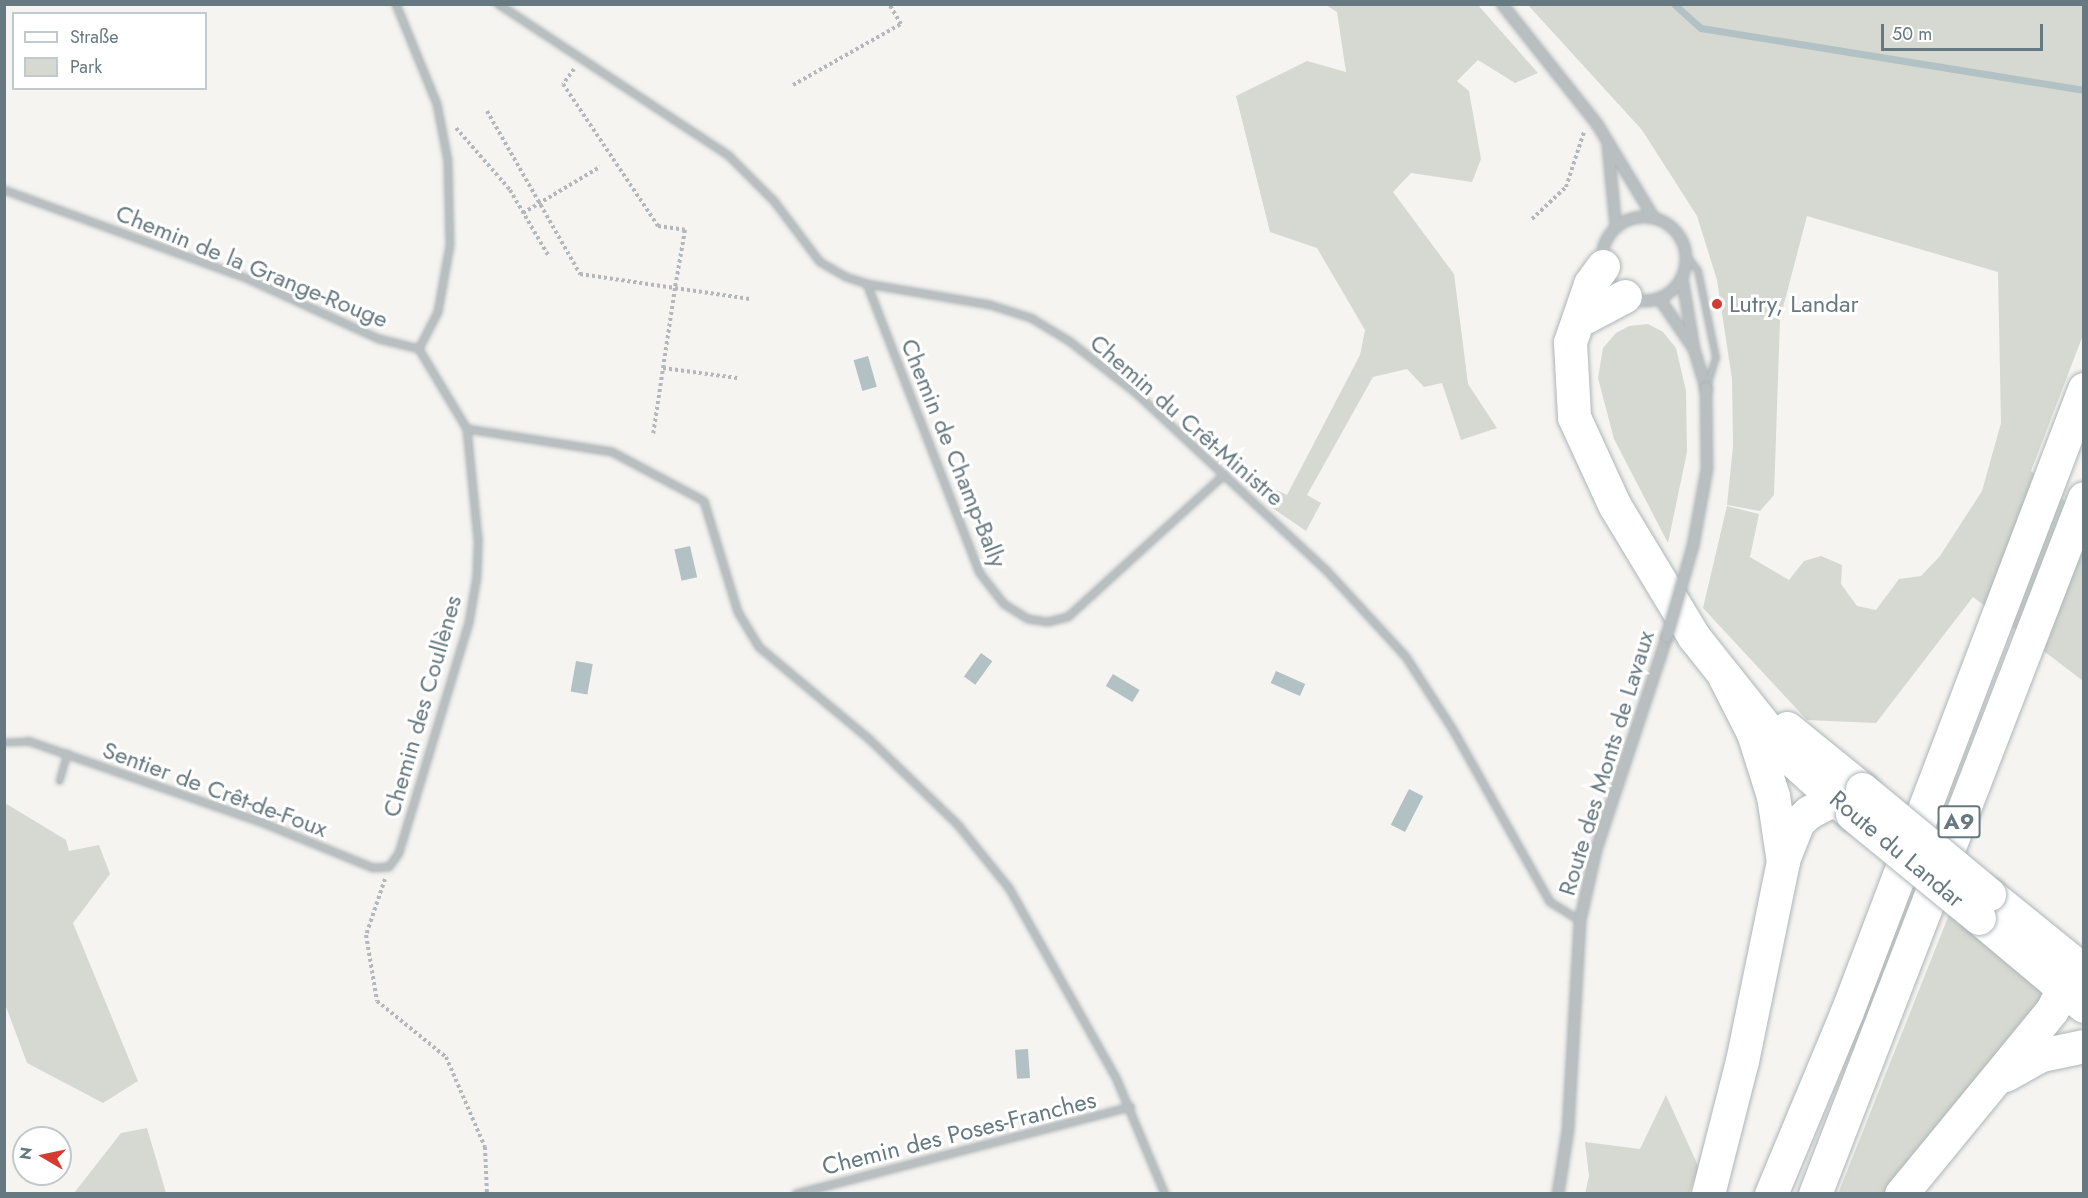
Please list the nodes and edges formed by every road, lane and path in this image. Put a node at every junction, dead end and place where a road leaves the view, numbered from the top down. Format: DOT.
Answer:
graph roads {
  1 [pos="396,4"];
  2 [pos="498,4"];
  3 [pos="889,4"];
  4 [pos="1502,4"];
  5 [pos="575,68"];
  6 [pos="794,85"];
  7 [pos="486,111"];
  8 [pos="443,131"];
  9 [pos="1582,132"];
  10 [pos="1608,146"];
  11 [pos="600,167"];
  12 [pos="4,190"];
  13 [pos="539,202"];
  14 [pos="523,213"];
  15 [pos="1654,218"];
  16 [pos="1532,219"];
  17 [pos="1616,227"];
  18 [pos="1686,253"];
  19 [pos="548,255"];
  20 [pos="1603,266"];
  21 [pos="1682,277"];
  22 [pos="867,284"];
  23 [pos="675,288"];
  24 [pos="1626,296"];
  25 [pos="1659,298"];
  26 [pos="750,299"];
  27 [pos="1578,321"];
  28 [pos="419,349"];
  29 [pos="1694,349"];
  30 [pos="663,368"];
  31 [pos="737,378"];
  32 [pos="1706,388"];
  33 [pos="2084,388"];
  34 [pos="467,429"];
  35 [pos="653,435"];
  36 [pos="1225,474"];
  37 [pos="2084,498"];
  38 [pos="1725,678"];
  39 [pos="28,741"];
  40 [pos="4,742"];
  41 [pos="67,753"];
  42 [pos="59,781"];
  43 [pos="1851,801"];
  44 [pos="1783,862"];
  45 [pos="389,867"];
  46 [pos="1984,906"];
  47 [pos="1580,921"];
  48 [pos="2077,988"];
  49 [pos="2084,1046"];
  50 [pos="1992,1085"];
  51 [pos="1131,1107"];
  52 [pos="487,1194"];
  53 [pos="796,1194"];
  54 [pos="1165,1194"];
  55 [pos="1558,1194"];
  56 [pos="1708,1194"];
  57 [pos="1771,1194"];
  58 [pos="1815,1194"];
  59 [pos="1901,1194"];
  1 -- 8 [label="street"];
  2 -- 22 [label="street, Chemin du Crêt-Ministre"];
  3 -- 6 [label="path"];
  4 -- 10 [label="street"];
  5 -- 23 [label="path"];
  7 -- 13 [label="path"];
  8 -- 14 [label="path"];
  8 -- 28 [label="street"];
  9 -- 16 [label="path"];
  10 -- 15 [label="street"];
  10 -- 17 [label="street"];
  11 -- 13 [label="path"];
  12 -- 28 [label="street, Chemin de la Grange-Rouge"];
  13 -- 14 [label="path"];
  13 -- 23 [label="path"];
  14 -- 19 [label="path"];
  15 -- 17 [label="street"];
  15 -- 18 [label="street"];
  17 -- 20 [label="street"];
  18 -- 21 [label="street"];
  18 -- 32 [label="lane"];
  20 -- 24 [label="street"];
  20 -- 27 [label="main road, Route du Landar"];
  21 -- 25 [label="street"];
  21 -- 29 [label="street, Route des Monts de Lavaux"];
  22 -- 36 [label="street, Chemin du Crêt-Ministre"];
  22 -- 36 [label="street, Chemin de Champ-Bally"];
  23 -- 26 [label="path"];
  23 -- 30 [label="path"];
  24 -- 25 [label="street"];
  24 -- 27 [label="main road"];
  25 -- 29 [label="street, Route des Monts de Lavaux"];
  27 -- 38 [label="main road, Route du Landar"];
  28 -- 34 [label="street, Chemin des Coullènes"];
  29 -- 32 [label="street, Route des Monts de Lavaux"];
  30 -- 31 [label="path"];
  30 -- 35 [label="path"];
  32 -- 47 [label="street, Route des Monts de Lavaux, bridge"];
  33 -- 57 [label="main road, A9"];
  34 -- 45 [label="street, Chemin des Coullènes"];
  34 -- 51 [label="street"];
  36 -- 47 [label="street, Chemin du Crêt-Ministre"];
  37 -- 58 [label="main road, A9"];
  38 -- 43 [label="main road, Route du Landar"];
  38 -- 44 [label="main road"];
  39 -- 40 [label="lane"];
  39 -- 41 [label="street, Sentier de Crêt-de-Foux"];
  41 -- 42 [label="lane"];
  41 -- 45 [label="street, Sentier de Crêt-de-Foux"];
  43 -- 44 [label="main road"];
  43 -- 46 [label="main road, Route du Landar, bridge"];
  43 -- 46 [label="main road, Route du Landar, bridge"];
  44 -- 56 [label="main road"];
  45 -- 52 [label="path"];
  46 -- 48 [label="main road, Route du Landar"];
  46 -- 48 [label="main road, Route du Landar"];
  47 -- 55 [label="street, Route des Monts de Lavaux"];
  48 -- 50 [label="main road"];
  49 -- 50 [label="main road"];
  50 -- 59 [label="main road"];
  51 -- 53 [label="street, Chemin des Poses-Franches"];
  51 -- 54 [label="street"];
}
